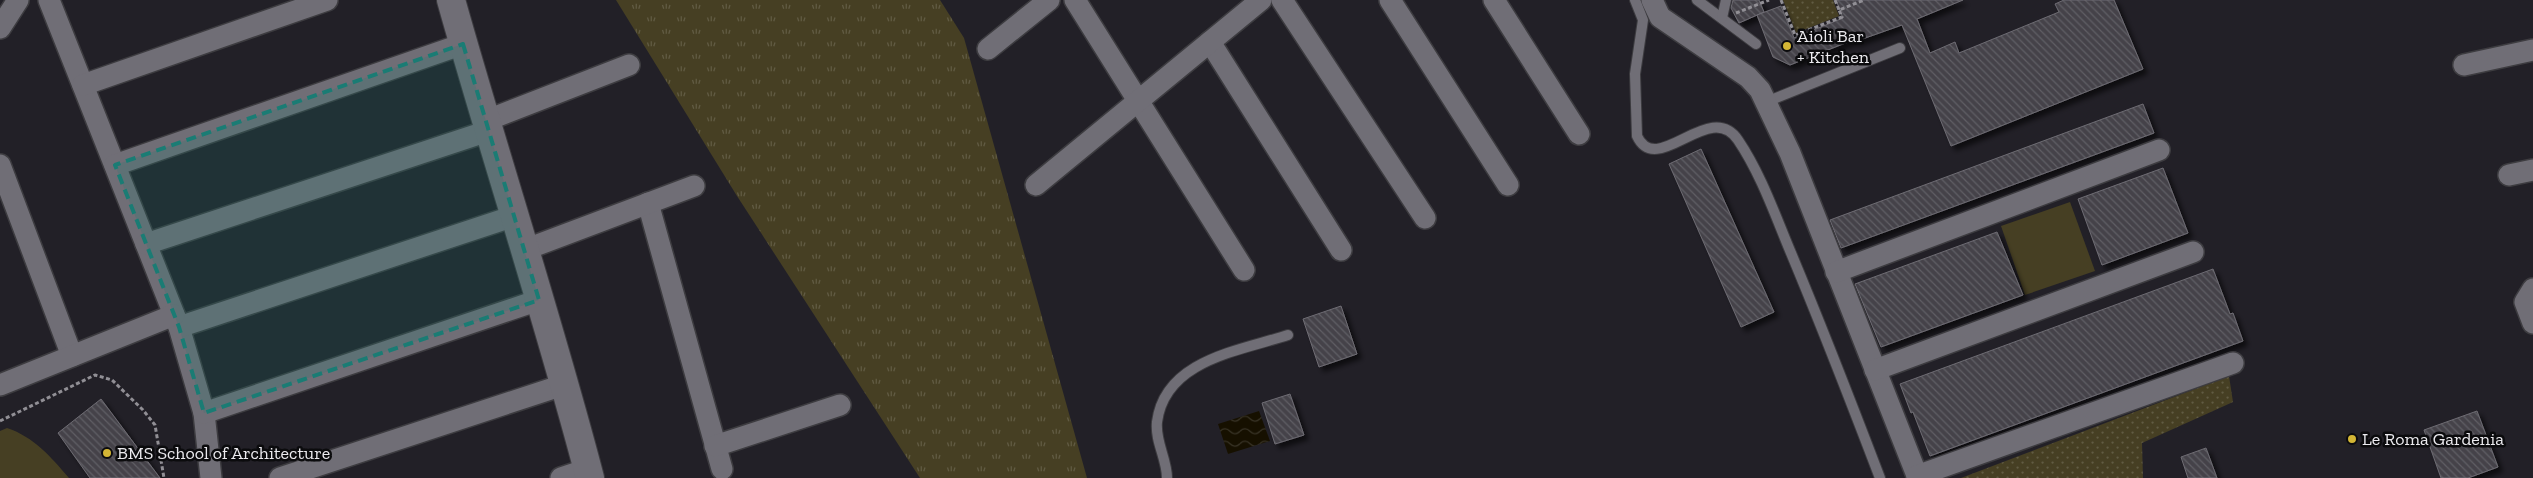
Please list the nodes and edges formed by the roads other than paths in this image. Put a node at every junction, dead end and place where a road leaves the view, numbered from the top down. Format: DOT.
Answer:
graph roads {
  1 [pos="18,0"];
  2 [pos="327,0"];
  3 [pos="451,0"];
  4 [pos="1049,0"];
  5 [pos="1075,0"];
  6 [pos="1261,0"];
  7 [pos="1282,0"];
  8 [pos="1390,0"];
  9 [pos="1494,0"];
  10 [pos="1635,0"];
  11 [pos="1652,0"];
  12 [pos="1696,0"];
  13 [pos="1726,0"];
  14 [pos="53,1"];
  15 [pos="1722,18"];
  16 [pos="0,28"];
  17 [pos="1210,42"];
  18 [pos="463,44"];
  19 [pos="1756,44"];
  20 [pos="1900,48"];
  21 [pos="988,49"];
  22 [pos="2533,50"];
  23 [pos="629,65"];
  24 [pos="2464,65"];
  25 [pos="83,85"];
  26 [pos="1138,101"];
  27 [pos="1766,102"];
  28 [pos="486,126"];
  29 [pos="1579,134"];
  30 [pos="2159,150"];
  31 [pos="0,164"];
  32 [pos="115,165"];
  33 [pos="2533,170"];
  34 [pos="2509,175"];
  35 [pos="1036,185"];
  36 [pos="1508,185"];
  37 [pos="694,186"];
  38 [pos="648,203"];
  39 [pos="514,216"];
  40 [pos="1425,218"];
  41 [pos="146,244"];
  42 [pos="524,250"];
  43 [pos="1342,250"];
  44 [pos="2193,252"];
  45 [pos="1244,270"];
  46 [pos="1836,272"];
  47 [pos="2533,289"];
  48 [pos="540,300"];
  49 [pos="177,321"];
  50 [pos="2533,323"];
  51 [pos="1288,335"];
  52 [pos="72,356"];
  53 [pos="2233,363"];
  54 [pos="1875,370"];
  55 [pos="566,384"];
  56 [pos="0,385"];
  57 [pos="840,405"];
  58 [pos="204,413"];
  59 [pos="715,446"];
  60 [pos="722,469"];
  61 [pos="589,474"];
  62 [pos="1917,477"];
  63 [pos="211,478"];
  64 [pos="280,478"];
  65 [pos="561,478"];
  66 [pos="1167,478"];
  67 [pos="1880,478"];
  1 -- 16 [label="street"];
  2 -- 25 [label="street"];
  3 -- 18 [label="street"];
  4 -- 21 [label="street"];
  5 -- 26 [label="street"];
  6 -- 17 [label="street"];
  7 -- 40 [label="street"];
  8 -- 36 [label="street"];
  9 -- 29 [label="street"];
  10 -- 67 [label="lane"];
  11 -- 27 [label="street"];
  12 -- 15 [label="lane"];
  13 -- 15 [label="lane"];
  14 -- 25 [label="street"];
  15 -- 19 [label="lane"];
  17 -- 26 [label="street"];
  17 -- 43 [label="street"];
  18 -- 28 [label="street"];
  18 -- 32 [label="street"];
  20 -- 27 [label="lane"];
  22 -- 24 [label="street"];
  23 -- 28 [label="street"];
  25 -- 32 [label="street"];
  26 -- 35 [label="street"];
  26 -- 45 [label="street"];
  27 -- 46 [label="street"];
  28 -- 39 [label="street"];
  28 -- 41 [label="street"];
  30 -- 46 [label="street"];
  31 -- 52 [label="street"];
  32 -- 41 [label="street"];
  33 -- 34 [label="street"];
  37 -- 38 [label="street"];
  38 -- 42 [label="street"];
  38 -- 59 [label="street"];
  39 -- 42 [label="street"];
  39 -- 49 [label="street"];
  41 -- 49 [label="street"];
  42 -- 48 [label="street"];
  44 -- 54 [label="street"];
  46 -- 54 [label="street"];
  47 -- 50 [label="street"];
  48 -- 55 [label="street"];
  48 -- 58 [label="street"];
  49 -- 52 [label="street"];
  49 -- 58 [label="street"];
  51 -- 66 [label="lane"];
  52 -- 56 [label="street"];
  53 -- 62 [label="street"];
  54 -- 62 [label="street"];
  55 -- 61 [label="street"];
  55 -- 64 [label="street"];
  57 -- 59 [label="street"];
  58 -- 63 [label="street"];
  59 -- 60 [label="street"];
  61 -- 65 [label="street"];
}
